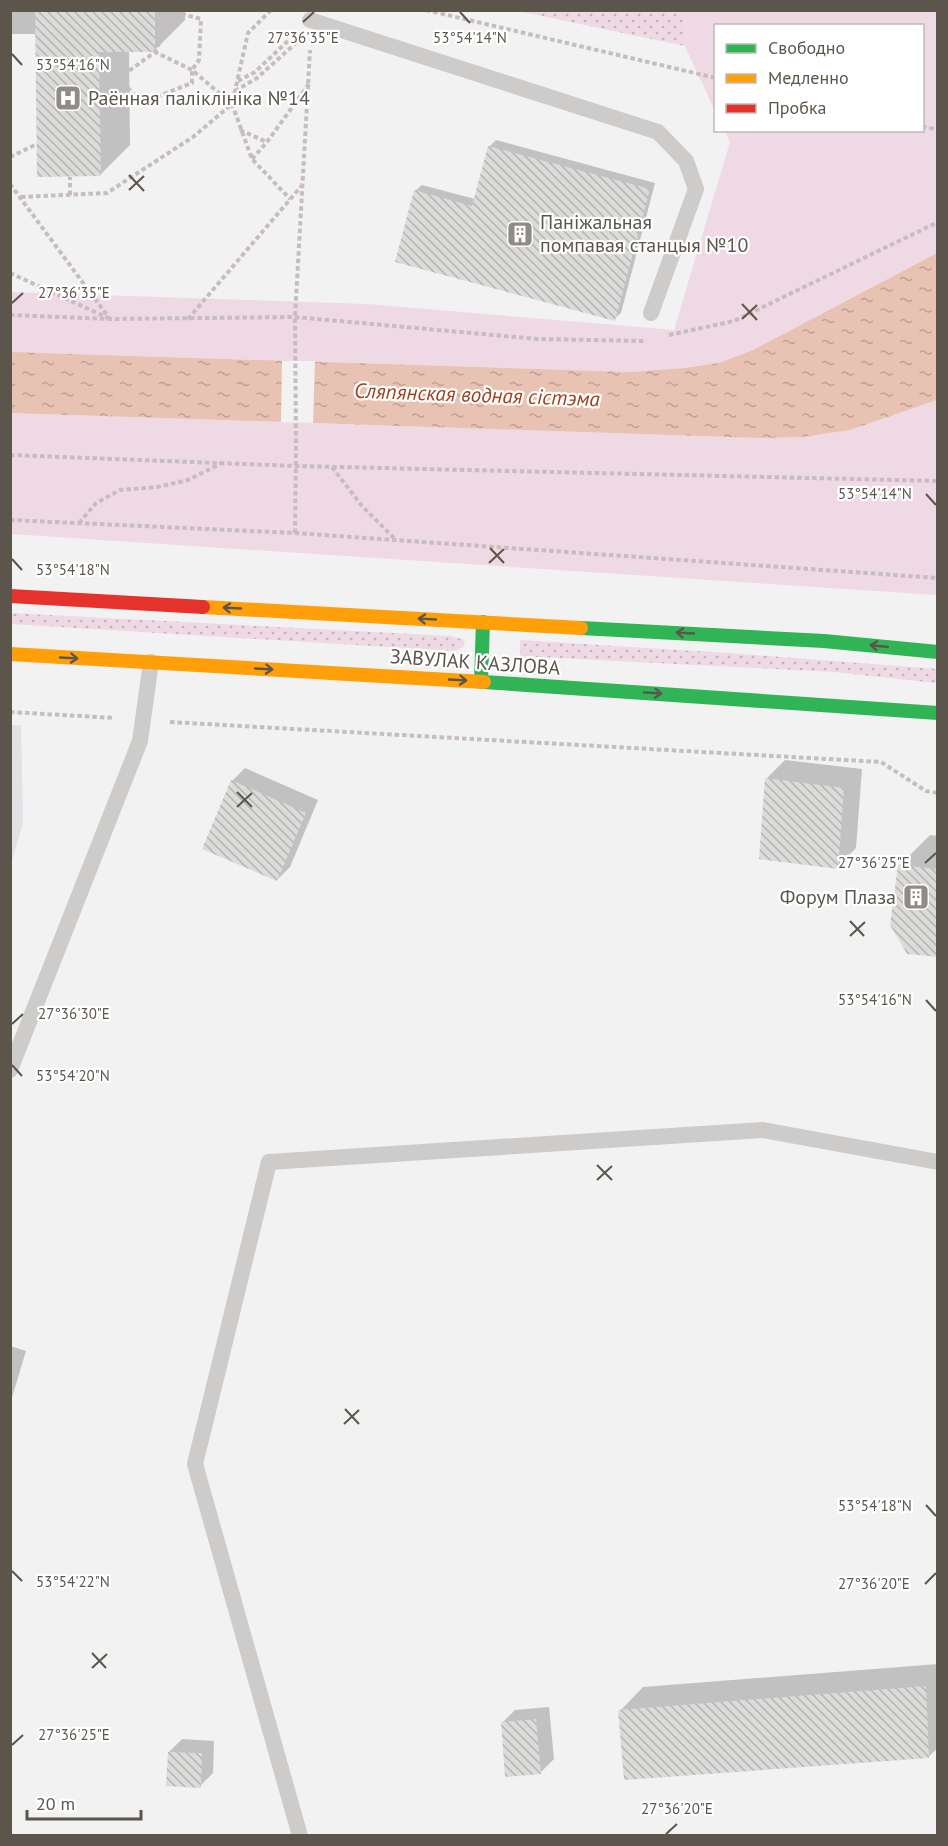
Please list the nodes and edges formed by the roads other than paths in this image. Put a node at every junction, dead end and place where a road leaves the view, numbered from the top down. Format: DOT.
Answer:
graph roads {
  1 [pos="310,25"];
  2 [pos="651,313"];
  3 [pos="10,596"];
  4 [pos="483,622"];
  5 [pos="938,652"];
  6 [pos="10,654"];
  7 [pos="151,662"];
  8 [pos="482,682"];
  9 [pos="938,713"];
  10 [pos="10,1070"];
  11 [pos="938,1162"];
  12 [pos="300,1836"];
  1 -- 2 [label="lane"];
  4 -- 3 [label="main road, ЗАВУЛАК КАЗЛОВА, one-way"];
  5 -- 4 [label="main road, ЗАВУЛАК КАЗЛОВА, one-way"];
  4 -- 8 [label="main road"];
  6 -- 7 [label="main road, ЗАВУЛАК КАЗЛОВА, one-way"];
  7 -- 8 [label="main road, ЗАВУЛАК КАЗЛОВА, one-way"];
  7 -- 10 [label="lane"];
  8 -- 9 [label="main road, ЗАВУЛАК КАЗЛОВА, one-way"];
  11 -- 12 [label="lane"];
}
